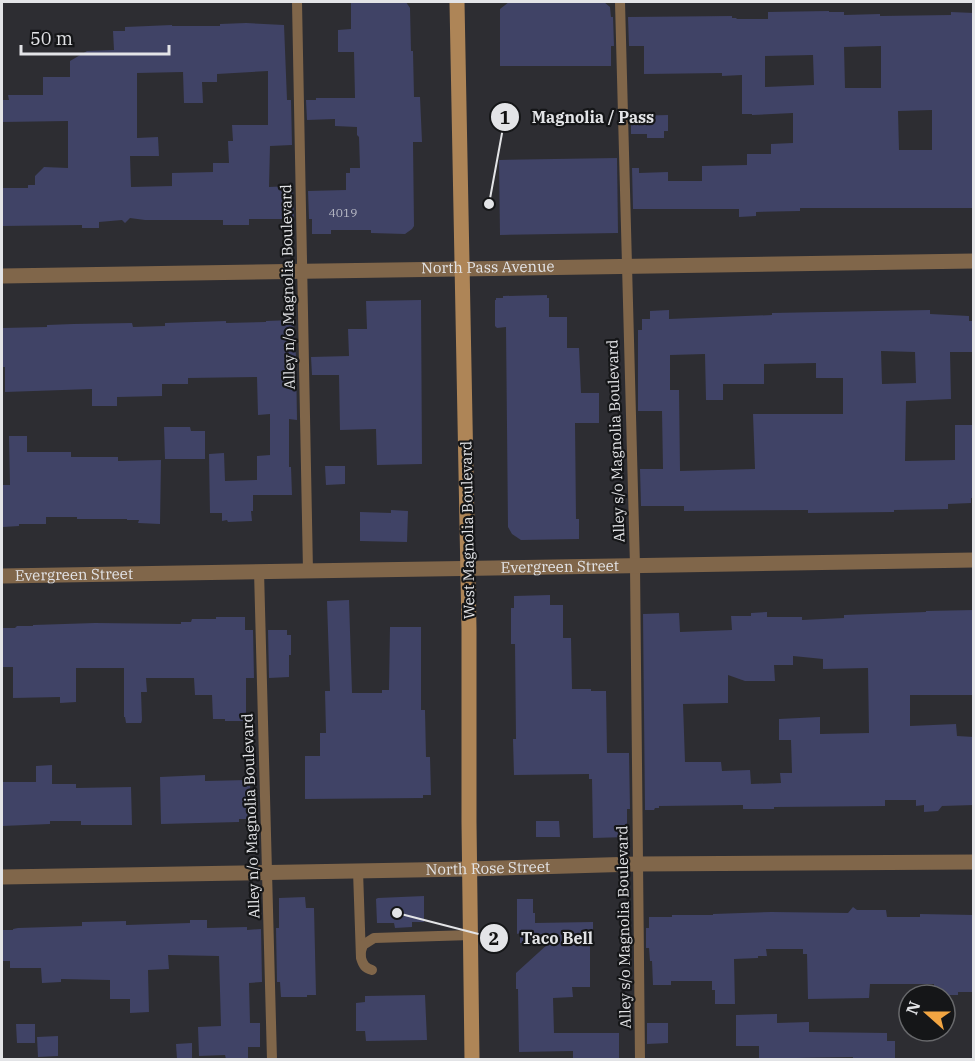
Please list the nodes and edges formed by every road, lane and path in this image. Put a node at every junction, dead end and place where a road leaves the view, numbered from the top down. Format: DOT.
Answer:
graph roads {
  1 [pos="297,2"];
  2 [pos="457,2"];
  3 [pos="620,2"];
  4 [pos="974,261"];
  5 [pos="627,266"];
  6 [pos="463,267"];
  7 [pos="303,270"];
  8 [pos="2,276"];
  9 [pos="974,561"];
  10 [pos="635,566"];
  11 [pos="468,570"];
  12 [pos="259,571"];
  13 [pos="308,571"];
  14 [pos="2,576"];
  15 [pos="974,862"];
  16 [pos="638,864"];
  17 [pos="470,869"];
  18 [pos="358,871"];
  19 [pos="268,872"];
  20 [pos="2,877"];
  21 [pos="471,935"];
  22 [pos="361,951"];
  23 [pos="372,970"];
  24 [pos="272,1059"];
  25 [pos="472,1059"];
  26 [pos="640,1059"];
  1 -- 7 [label="lane, Alley n/o Magnolia Boulevard"];
  2 -- 6 [label="main road, West Magnolia Boulevard"];
  3 -- 5 [label="lane, Alley s/o Magnolia Boulevard"];
  4 -- 5 [label="street, North Pass Avenue"];
  5 -- 6 [label="street, North Pass Avenue"];
  5 -- 10 [label="lane, Alley s/o Magnolia Boulevard"];
  6 -- 7 [label="street, North Pass Avenue"];
  6 -- 11 [label="main road, West Magnolia Boulevard"];
  7 -- 8 [label="street, North Pass Avenue"];
  7 -- 13 [label="lane, Alley n/o Magnolia Boulevard"];
  9 -- 10 [label="street, Evergreen Street"];
  10 -- 11 [label="street, Evergreen Street"];
  10 -- 16 [label="lane, Alley s/o Magnolia Boulevard"];
  11 -- 13 [label="street, Evergreen Street"];
  11 -- 17 [label="main road, West Magnolia Boulevard"];
  12 -- 13 [label="street, Evergreen Street"];
  12 -- 14 [label="street, Evergreen Street"];
  12 -- 19 [label="lane, Alley n/o Magnolia Boulevard"];
  15 -- 16 [label="street, North Rose Street"];
  16 -- 17 [label="street, North Rose Street"];
  16 -- 26 [label="lane, Alley s/o Magnolia Boulevard"];
  17 -- 18 [label="street, North Rose Street"];
  17 -- 21 [label="main road, West Magnolia Boulevard"];
  18 -- 19 [label="street, North Rose Street"];
  18 -- 22 [label="lane"];
  19 -- 20 [label="street, North Rose Street"];
  19 -- 24 [label="lane, Alley n/o Magnolia Boulevard"];
  21 -- 22 [label="lane"];
  21 -- 25 [label="main road, West Magnolia Boulevard"];
  22 -- 23 [label="lane"];
}
